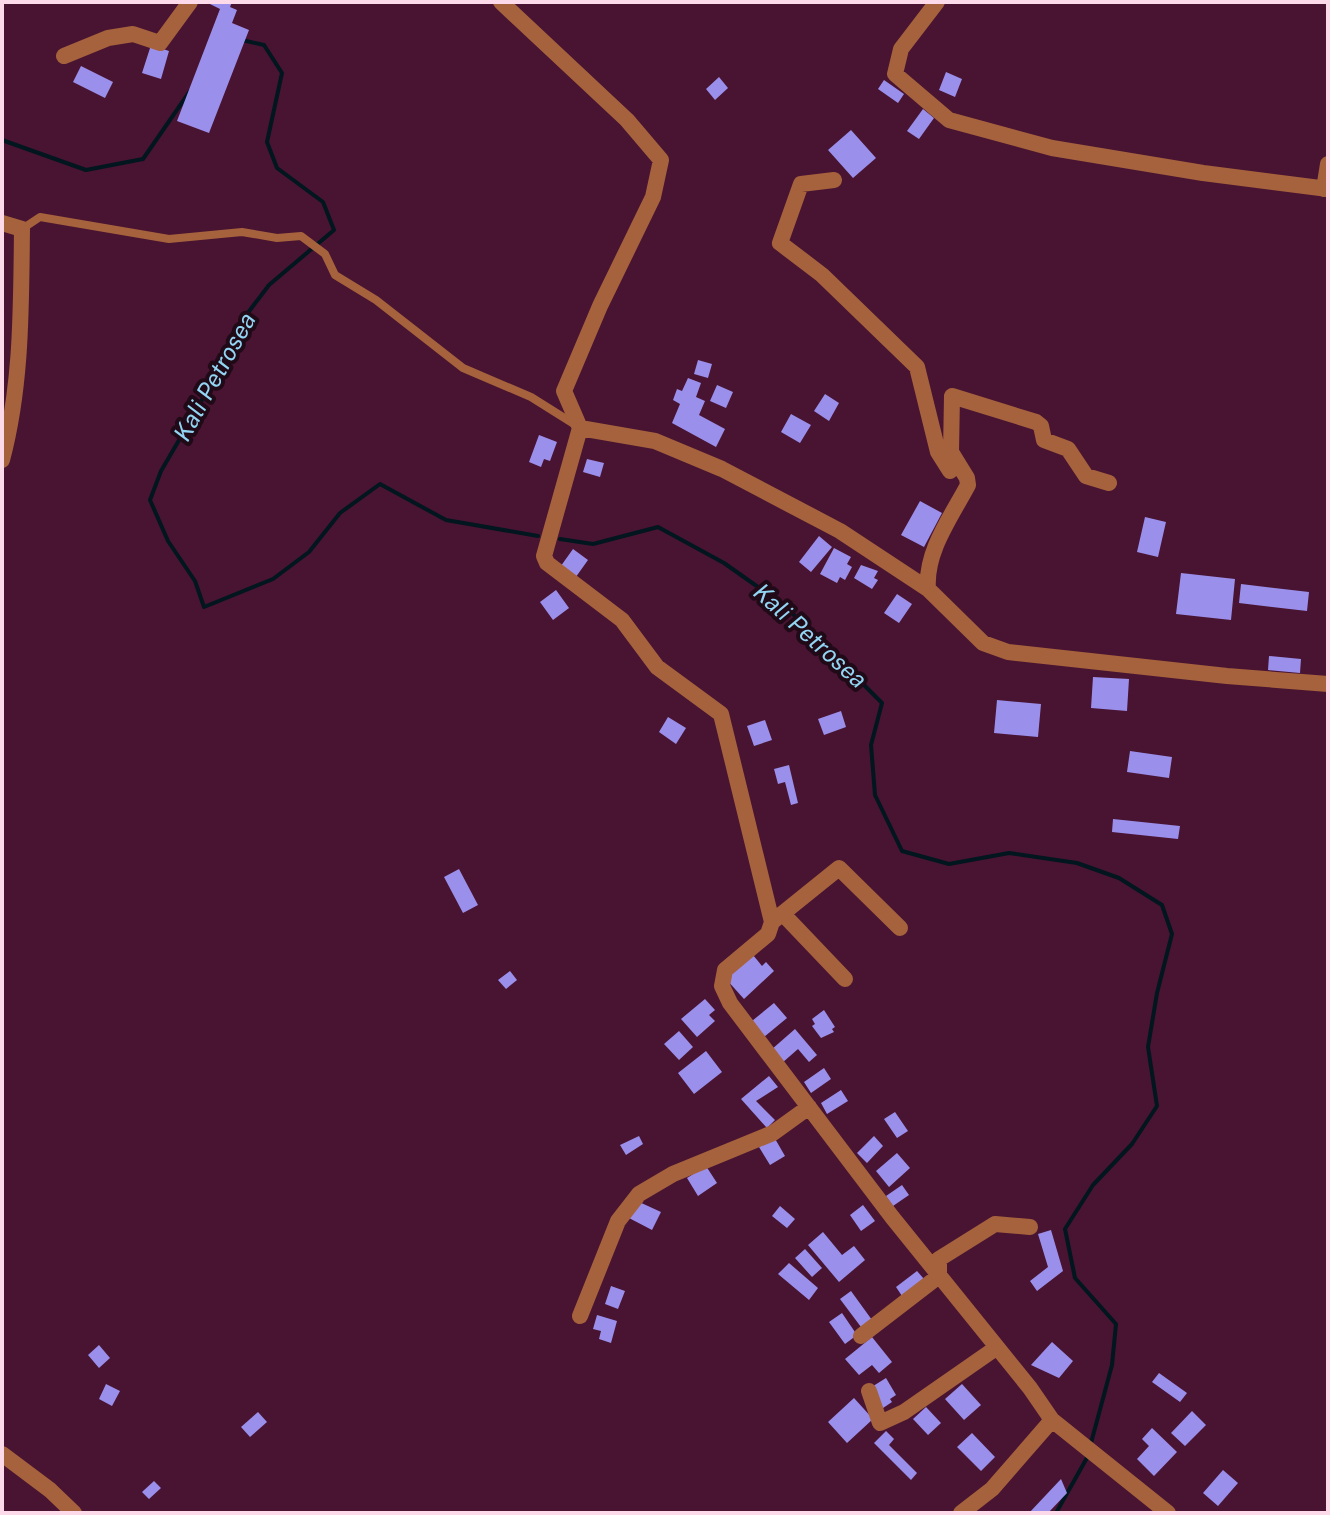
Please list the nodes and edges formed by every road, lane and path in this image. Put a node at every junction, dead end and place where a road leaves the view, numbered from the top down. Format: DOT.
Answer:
graph roads {
  1 [pos="190,2"];
  2 [pos="501,2"];
  3 [pos="937,2"];
  4 [pos="64,56"];
  5 [pos="1328,164"];
  6 [pos="834,180"];
  7 [pos="1326,189"];
  8 [pos="2,223"];
  9 [pos="22,229"];
  10 [pos="580,428"];
  11 [pos="2,460"];
  12 [pos="1109,483"];
  13 [pos="964,493"];
  14 [pos="928,589"];
  15 [pos="1328,684"];
  16 [pos="778,918"];
  17 [pos="900,928"];
  18 [pos="845,979"];
  19 [pos="809,1107"];
  20 [pos="1030,1227"];
  21 [pos="939,1276"];
  22 [pos="580,1316"];
  23 [pos="861,1336"];
  24 [pos="996,1348"];
  25 [pos="869,1391"];
  26 [pos="1052,1420"];
  27 [pos="2,1454"];
  28 [pos="74,1513"];
  29 [pos="961,1513"];
  30 [pos="1168,1513"];
  1 -- 4 [label="street"];
  2 -- 10 [label="street"];
  3 -- 7 [label="street"];
  5 -- 7 [label="street"];
  6 -- 13 [label="street"];
  8 -- 9 [label="street"];
  9 -- 10 [label="lane"];
  9 -- 11 [label="street"];
  10 -- 14 [label="street"];
  10 -- 16 [label="street"];
  12 -- 13 [label="street"];
  13 -- 14 [label="street"];
  14 -- 15 [label="street"];
  16 -- 17 [label="street"];
  16 -- 18 [label="street"];
  16 -- 19 [label="street"];
  19 -- 21 [label="street"];
  19 -- 22 [label="street"];
  20 -- 21 [label="street"];
  21 -- 23 [label="street"];
  21 -- 24 [label="street"];
  24 -- 25 [label="street"];
  24 -- 26 [label="street"];
  26 -- 29 [label="street"];
  26 -- 30 [label="street"];
  27 -- 28 [label="street"];
}
